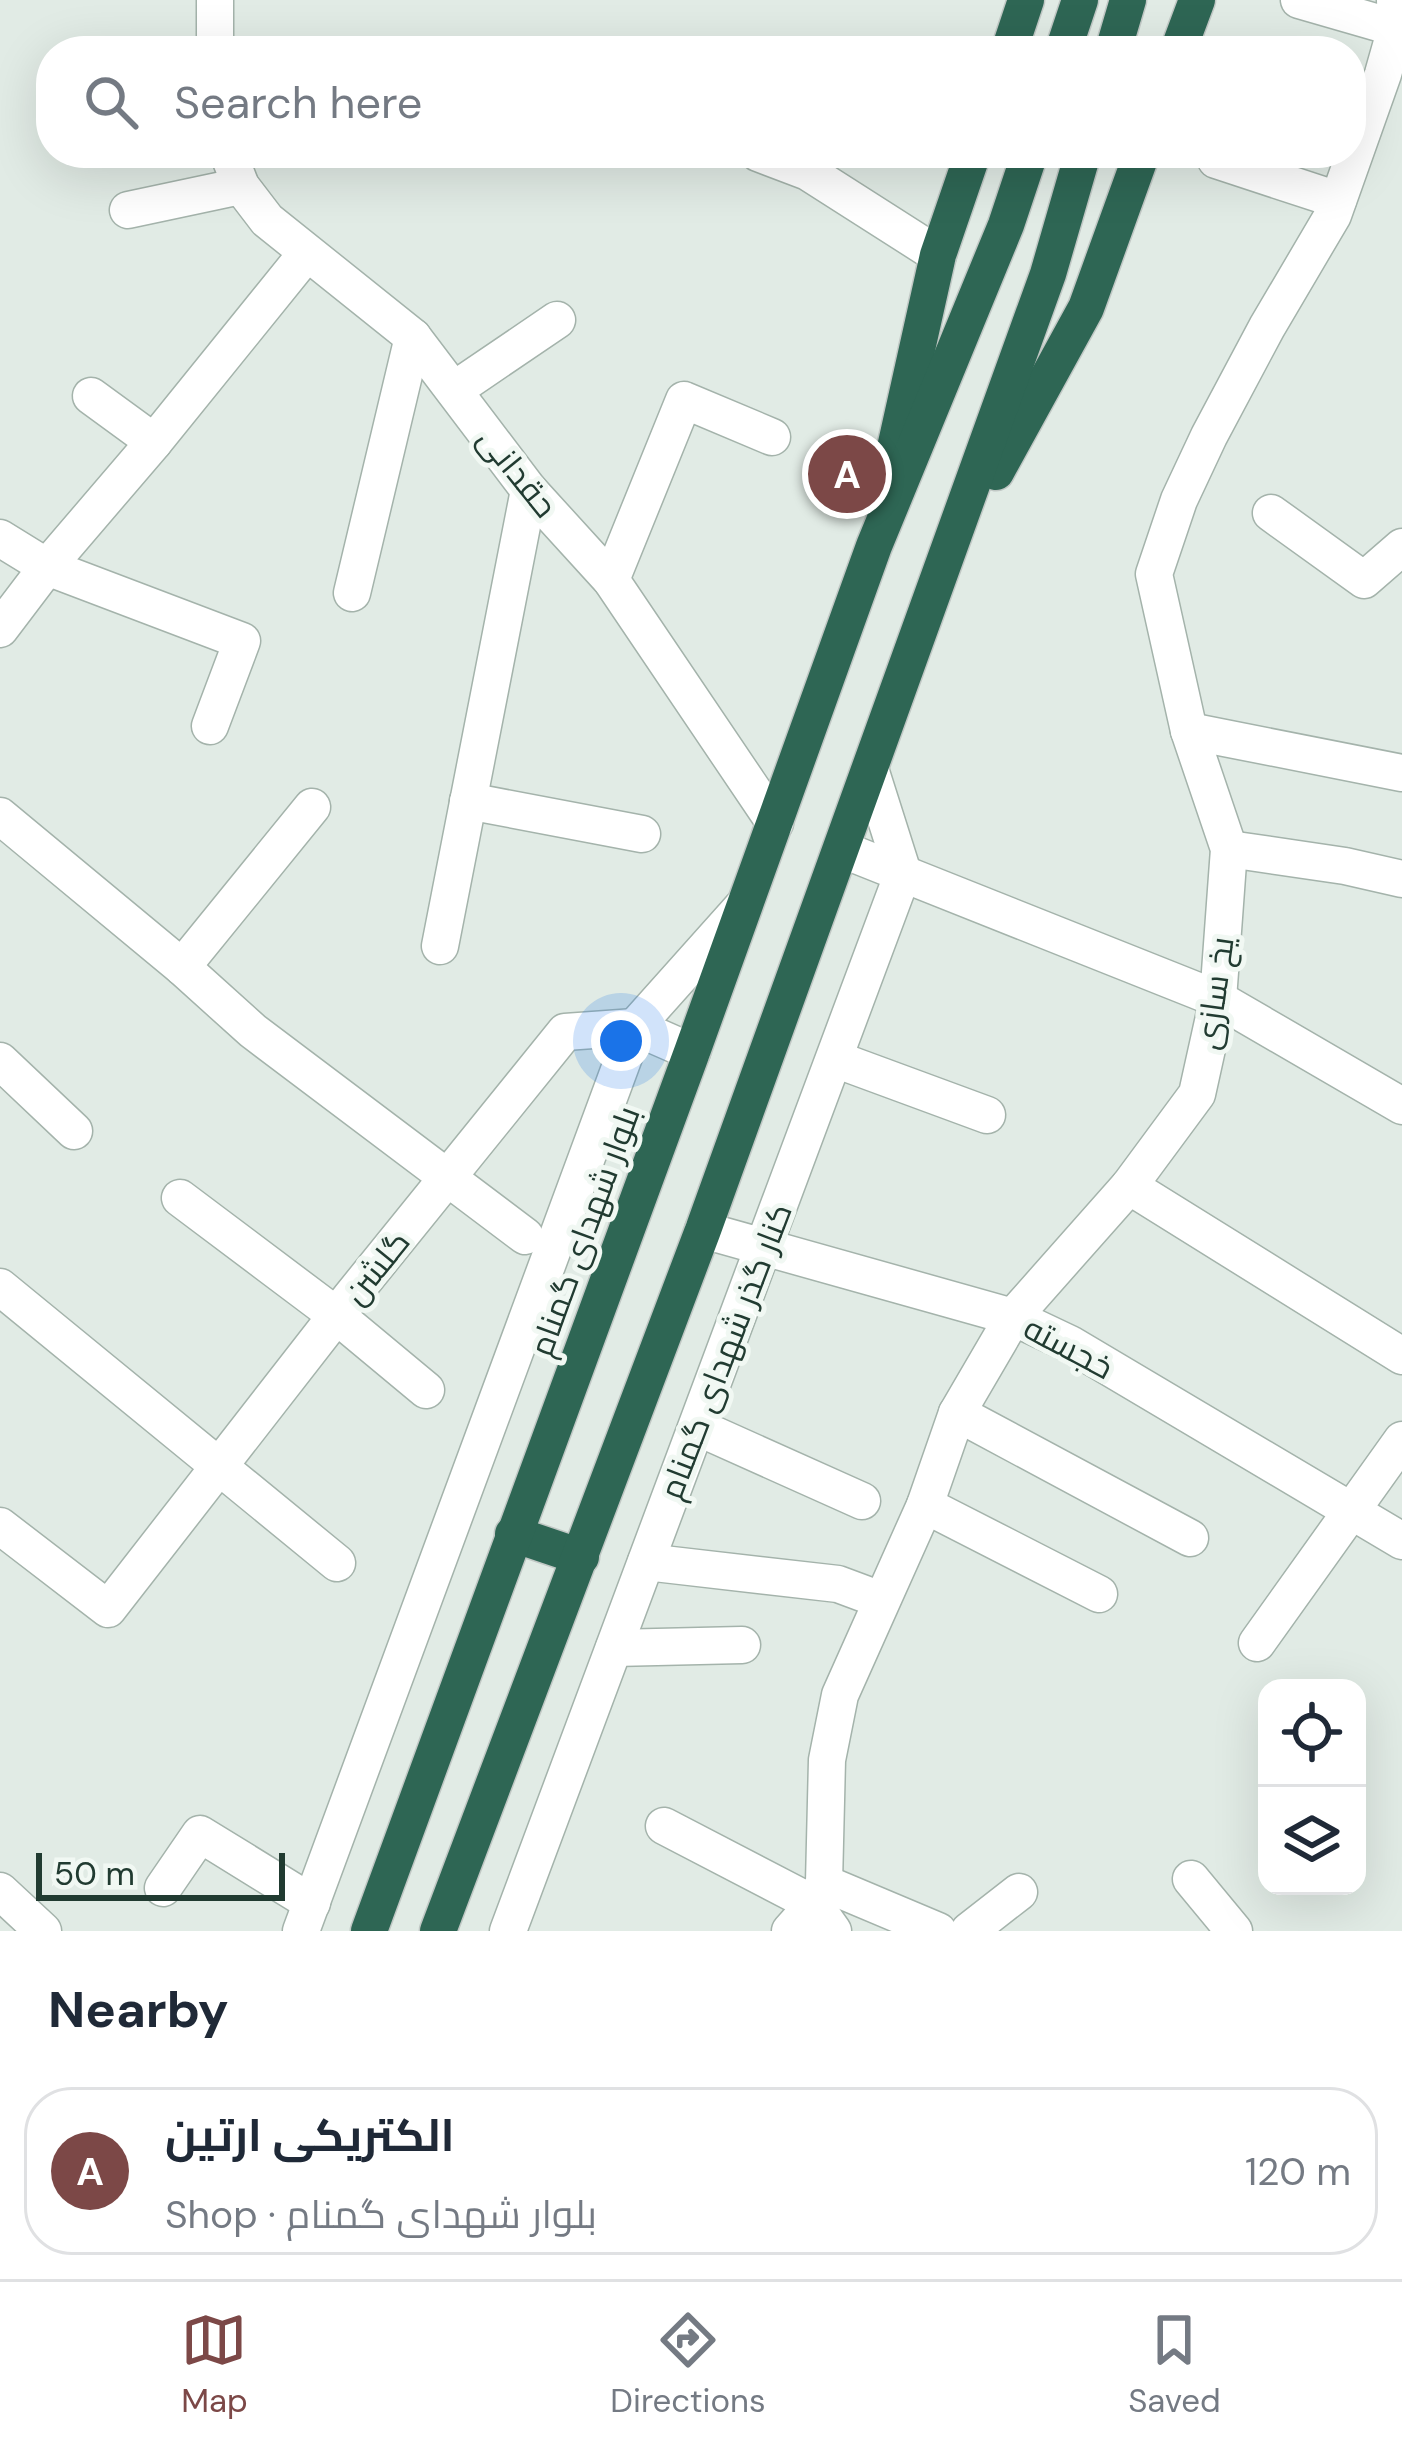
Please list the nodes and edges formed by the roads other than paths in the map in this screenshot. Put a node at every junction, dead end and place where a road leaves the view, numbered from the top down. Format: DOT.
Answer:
graph roads {
  1 [pos="215,0"];
  2 [pos="1026,0"];
  3 [pos="1080,0"];
  4 [pos="1128,0"];
  5 [pos="1197,0"];
  6 [pos="1299,0"];
  7 [pos="1395,14"];
  8 [pos="215,36"];
  9 [pos="1014,36"];
  10 [pos="1068,36"];
  11 [pos="1117,36"];
  12 [pos="1184,36"];
  13 [pos="1366,122"];
  14 [pos="797,168"];
  15 [pos="968,168"];
  16 [pos="1025,168"];
  17 [pos="1079,168"];
  18 [pos="1137,168"];
  19 [pos="1240,168"];
  20 [pos="1349,168"];
  21 [pos="234,169"];
  22 [pos="1338,200"];
  23 [pos="128,210"];
  24 [pos="305,254"];
  25 [pos="938,256"];
  26 [pos="557,320"];
  27 [pos="413,337"];
  28 [pos="454,390"];
  29 [pos="91,396"];
  30 [pos="772,437"];
  31 [pos="154,442"];
  32 [pos="529,490"];
  33 [pos="1271,513"];
  34 [pos="0,538"];
  35 [pos="874,546"];
  36 [pos="1402,547"];
  37 [pos="47,567"];
  38 [pos="942,569"];
  39 [pos="611,580"];
  40 [pos="352,593"];
  41 [pos="0,629"];
  42 [pos="210,726"];
  43 [pos="1189,731"];
  44 [pos="870,769"];
  45 [pos="1402,773"];
  46 [pos="469,801"];
  47 [pos="311,808"];
  48 [pos="0,816"];
  49 [pos="775,823"];
  50 [pos="642,834"];
  51 [pos="841,849"];
  52 [pos="1229,849"];
  53 [pos="903,873"];
  54 [pos="1402,879"];
  55 [pos="746,903"];
  56 [pos="440,946"];
  57 [pos="182,967"];
  58 [pos="1218,999"];
  59 [pos="635,1027"];
  60 [pos="692,1052"];
  61 [pos="835,1059"];
  62 [pos="0,1061"];
  63 [pos="1402,1106"];
  64 [pos="988,1115"];
  65 [pos="74,1131"];
  66 [pos="448,1179"];
  67 [pos="1129,1186"];
  68 [pos="180,1198"];
  69 [pos="703,1230"];
  70 [pos="525,1236"];
  71 [pos="764,1248"];
  72 [pos="0,1287"];
  73 [pos="337,1316"];
  74 [pos="1013,1317"];
  75 [pos="1402,1356"];
  76 [pos="426,1390"];
  77 [pos="957,1413"];
  78 [pos="697,1427"];
  79 [pos="1402,1441"];
  80 [pos="221,1466"];
  81 [pos="862,1501"];
  82 [pos="925,1505"];
  83 [pos="1353,1510"];
  84 [pos="0,1526"];
  85 [pos="513,1534"];
  86 [pos="1190,1538"];
  87 [pos="1402,1541"];
  88 [pos="581,1557"];
  89 [pos="646,1562"];
  90 [pos="337,1563"];
  91 [pos="1100,1594"];
  92 [pos="881,1600"];
  93 [pos="1257,1643"];
  94 [pos="742,1645"];
  95 [pos="614,1648"];
  96 [pos="664,1826"];
  97 [pos="1191,1879"];
  98 [pos="163,1888"];
  99 [pos="1019,1892"];
  100 [pos="815,1912"];
  101 [pos="307,1917"];
  102 [pos="369,1931"];
  103 [pos="438,1931"];
  104 [pos="508,1931"];
  105 [pos="938,1931"];
  106 [pos="969,1931"];
  107 [pos="1234,1931"];
  1 -- 8 [label="street"];
  2 -- 9 [label="highway"];
  3 -- 10 [label="highway"];
  4 -- 11 [label="highway"];
  5 -- 12 [label="highway"];
  6 -- 7 [label="street"];
  7 -- 13 [label="street, یخ سازی"];
  14 -- 25 [label="street"];
  15 -- 25 [label="highway"];
  16 -- 35 [label="highway, بلوار شهدای گمنام"];
  17 -- 38 [label="highway"];
  18 -- 38 [label="highway"];
  19 -- 22 [label="street"];
  20 -- 22 [label="street, یخ سازی"];
  21 -- 23 [label="street"];
  21 -- 24 [label="street, حقدانی"];
  22 -- 43 [label="street, یخ سازی"];
  24 -- 27 [label="street, حقدانی"];
  24 -- 31 [label="street"];
  25 -- 35 [label="highway"];
  26 -- 28 [label="street"];
  27 -- 28 [label="street, حقدانی"];
  27 -- 40 [label="street"];
  28 -- 32 [label="street, حقدانی"];
  29 -- 31 [label="street"];
  30 -- 39 [label="street"];
  31 -- 37 [label="street"];
  32 -- 39 [label="street, حقدانی"];
  32 -- 46 [label="street"];
  33 -- 36 [label="street"];
  34 -- 37 [label="street"];
  35 -- 49 [label="highway, بلوار شهدای گمنام"];
  37 -- 41 [label="street"];
  37 -- 42 [label="street"];
  38 -- 44 [label="highway"];
  39 -- 49 [label="street, حقدانی"];
  43 -- 45 [label="street"];
  43 -- 52 [label="street, یخ سازی"];
  44 -- 51 [label="highway"];
  44 -- 53 [label="street"];
  46 -- 50 [label="street"];
  46 -- 56 [label="street"];
  47 -- 57 [label="street"];
  48 -- 57 [label="street"];
  49 -- 55 [label="highway, بلوار شهدای گمنام"];
  51 -- 53 [label="street"];
  51 -- 69 [label="highway"];
  52 -- 54 [label="street"];
  52 -- 58 [label="street, یخ سازی"];
  53 -- 58 [label="street"];
  53 -- 61 [label="street, کنار گذر شهدای گمنام"];
  55 -- 59 [label="street"];
  55 -- 60 [label="highway, بلوار شهدای گمنام"];
  57 -- 66 [label="street"];
  58 -- 63 [label="street"];
  58 -- 67 [label="street, یخ سازی"];
  59 -- 60 [label="street, گلشن"];
  59 -- 66 [label="street, گلشن"];
  59 -- 101 [label="street"];
  60 -- 85 [label="highway, بلوار شهدای گمنام"];
  61 -- 64 [label="street"];
  61 -- 71 [label="street, کنار گذر شهدای گمنام"];
  62 -- 65 [label="street"];
  66 -- 70 [label="street"];
  66 -- 73 [label="street, گلشن"];
  67 -- 74 [label="street, یخ سازی"];
  67 -- 75 [label="street"];
  68 -- 73 [label="street"];
  69 -- 71 [label="street, خجسته"];
  69 -- 88 [label="highway"];
  71 -- 74 [label="street, خجسته"];
  71 -- 78 [label="street, کنار گذر شهدای گمنام"];
  72 -- 80 [label="street"];
  73 -- 76 [label="street"];
  73 -- 80 [label="street, گلشن"];
  74 -- 77 [label="street, یخ سازی"];
  74 -- 83 [label="street, خجسته"];
  77 -- 82 [label="street, یخ سازی"];
  77 -- 86 [label="street"];
  78 -- 81 [label="street"];
  78 -- 89 [label="street, کنار گذر شهدای گمنام"];
  79 -- 83 [label="street"];
  80 -- 84 [label="street, گلشن"];
  80 -- 90 [label="street"];
  82 -- 91 [label="street"];
  82 -- 92 [label="street, یخ سازی"];
  83 -- 87 [label="street, خجسته"];
  83 -- 93 [label="street"];
  85 -- 88 [label="highway"];
  85 -- 102 [label="highway, بلوار شهدای گمنام"];
  88 -- 103 [label="highway"];
  89 -- 92 [label="street"];
  89 -- 95 [label="street, کنار گذر شهدای گمنام"];
  92 -- 100 [label="street, یخ سازی"];
  94 -- 95 [label="street"];
  95 -- 104 [label="street, کنار گذر شهدای گمنام"];
  96 -- 100 [label="street"];
  97 -- 107 [label="street"];
  98 -- 101 [label="street"];
  99 -- 106 [label="street"];
  100 -- 105 [label="street"];
}
